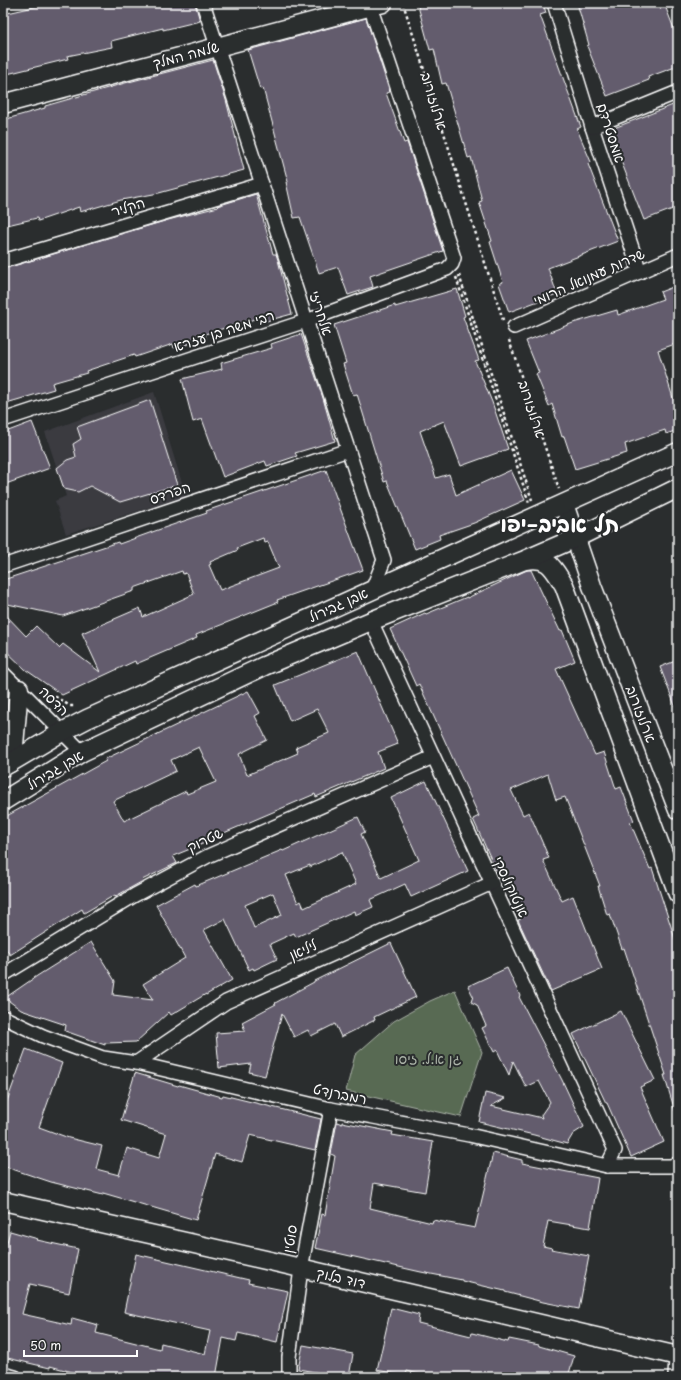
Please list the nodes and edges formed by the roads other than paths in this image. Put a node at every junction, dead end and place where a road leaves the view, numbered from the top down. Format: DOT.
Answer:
graph roads {
  1 [pos="203,3"];
  2 [pos="554,3"];
  3 [pos="374,4"];
  4 [pos="218,46"];
  5 [pos="678,92"];
  6 [pos="3,104"];
  7 [pos="592,127"];
  8 [pos="262,184"];
  9 [pos="678,255"];
  10 [pos="3,261"];
  11 [pos="640,272"];
  12 [pos="306,321"];
  13 [pos="509,330"];
  14 [pos="3,420"];
  15 [pos="348,450"];
  16 [pos="678,452"];
  17 [pos="678,488"];
  18 [pos="564,504"];
  19 [pos="576,538"];
  20 [pos="525,560"];
  21 [pos="3,566"];
  22 [pos="372,590"];
  23 [pos="371,621"];
  24 [pos="3,673"];
  25 [pos="19,689"];
  26 [pos="62,732"];
  27 [pos="82,752"];
  28 [pos="433,757"];
  29 [pos="6,765"];
  30 [pos="662,769"];
  31 [pos="678,781"];
  32 [pos="3,801"];
  33 [pos="678,810"];
  34 [pos="492,883"];
  35 [pos="678,894"];
  36 [pos="3,975"];
  37 [pos="3,1017"];
  38 [pos="136,1063"];
  39 [pos="331,1109"];
  40 [pos="678,1164"];
  41 [pos="607,1166"];
  42 [pos="3,1201"];
  43 [pos="301,1268"];
  44 [pos="677,1356"];
  45 [pos="3,1374"];
  46 [pos="15,1377"];
  47 [pos="289,1377"];
  48 [pos="675,1377"];
  1 -- 4 [label="street, אלחריזי"];
  2 -- 7 [label="street, אמסטרדם"];
  3 -- 4 [label="street, שלמה המלך"];
  3 -- 12 [label="street, רבי משה בן עזרא"];
  4 -- 6 [label="street, שלמה המלך"];
  4 -- 8 [label="street, אלחריזי"];
  5 -- 7 [label="street"];
  7 -- 11 [label="street, אמסטרדם"];
  8 -- 10 [label="street, הקליר"];
  8 -- 12 [label="street, אלחריזי"];
  9 -- 11 [label="street, שדרות עמנואל הרומי"];
  11 -- 13 [label="street, שדרות עמנואל הרומי"];
  12 -- 14 [label="street, רבי משה בן עזרא"];
  12 -- 15 [label="street, אלחריזי"];
  15 -- 21 [label="street, הפרדס"];
  15 -- 22 [label="street, אלחריזי"];
  16 -- 18 [label="street, אבן גבירול"];
  17 -- 19 [label="street, אבן גבירול"];
  18 -- 19 [label="street, ארלוזורוב"];
  18 -- 22 [label="street, אבן גבירול"];
  19 -- 20 [label="street, אבן גבירול"];
  19 -- 30 [label="street, ארלוזורוב"];
  20 -- 23 [label="street, אבן גבירול"];
  20 -- 35 [label="street, ארלוזורוב"];
  22 -- 26 [label="street, אבן גבירול"];
  23 -- 27 [label="street, אבן גבירול"];
  23 -- 28 [label="street, אנטוקולסקי"];
  24 -- 25 [label="street, הדסה"];
  25 -- 26 [label="street, הדסה"];
  25 -- 29 [label="street"];
  26 -- 27 [label="street, הדסה"];
  26 -- 29 [label="street, אבן גבירול"];
  27 -- 32 [label="street, אבן גבירול"];
  28 -- 34 [label="street, אנטוקולסקי"];
  28 -- 36 [label="street, שטרוק"];
  30 -- 31 [label="street"];
  30 -- 33 [label="street, ארלוזורוב"];
  34 -- 38 [label="street, ליליאן"];
  34 -- 41 [label="street, אנטוקולסקי"];
  37 -- 38 [label="street, רמברנדט"];
  38 -- 39 [label="street, רמברנדט"];
  39 -- 41 [label="street, רמברנדט"];
  39 -- 43 [label="street, סוטין"];
  40 -- 41 [label="street, רמברנדט"];
  42 -- 43 [label="street, דוד בלוך"];
  43 -- 44 [label="street, דוד בלוך"];
  43 -- 47 [label="street, סוטין"];
  44 -- 48 [label="street"];
  45 -- 46 [label="street"];
}
